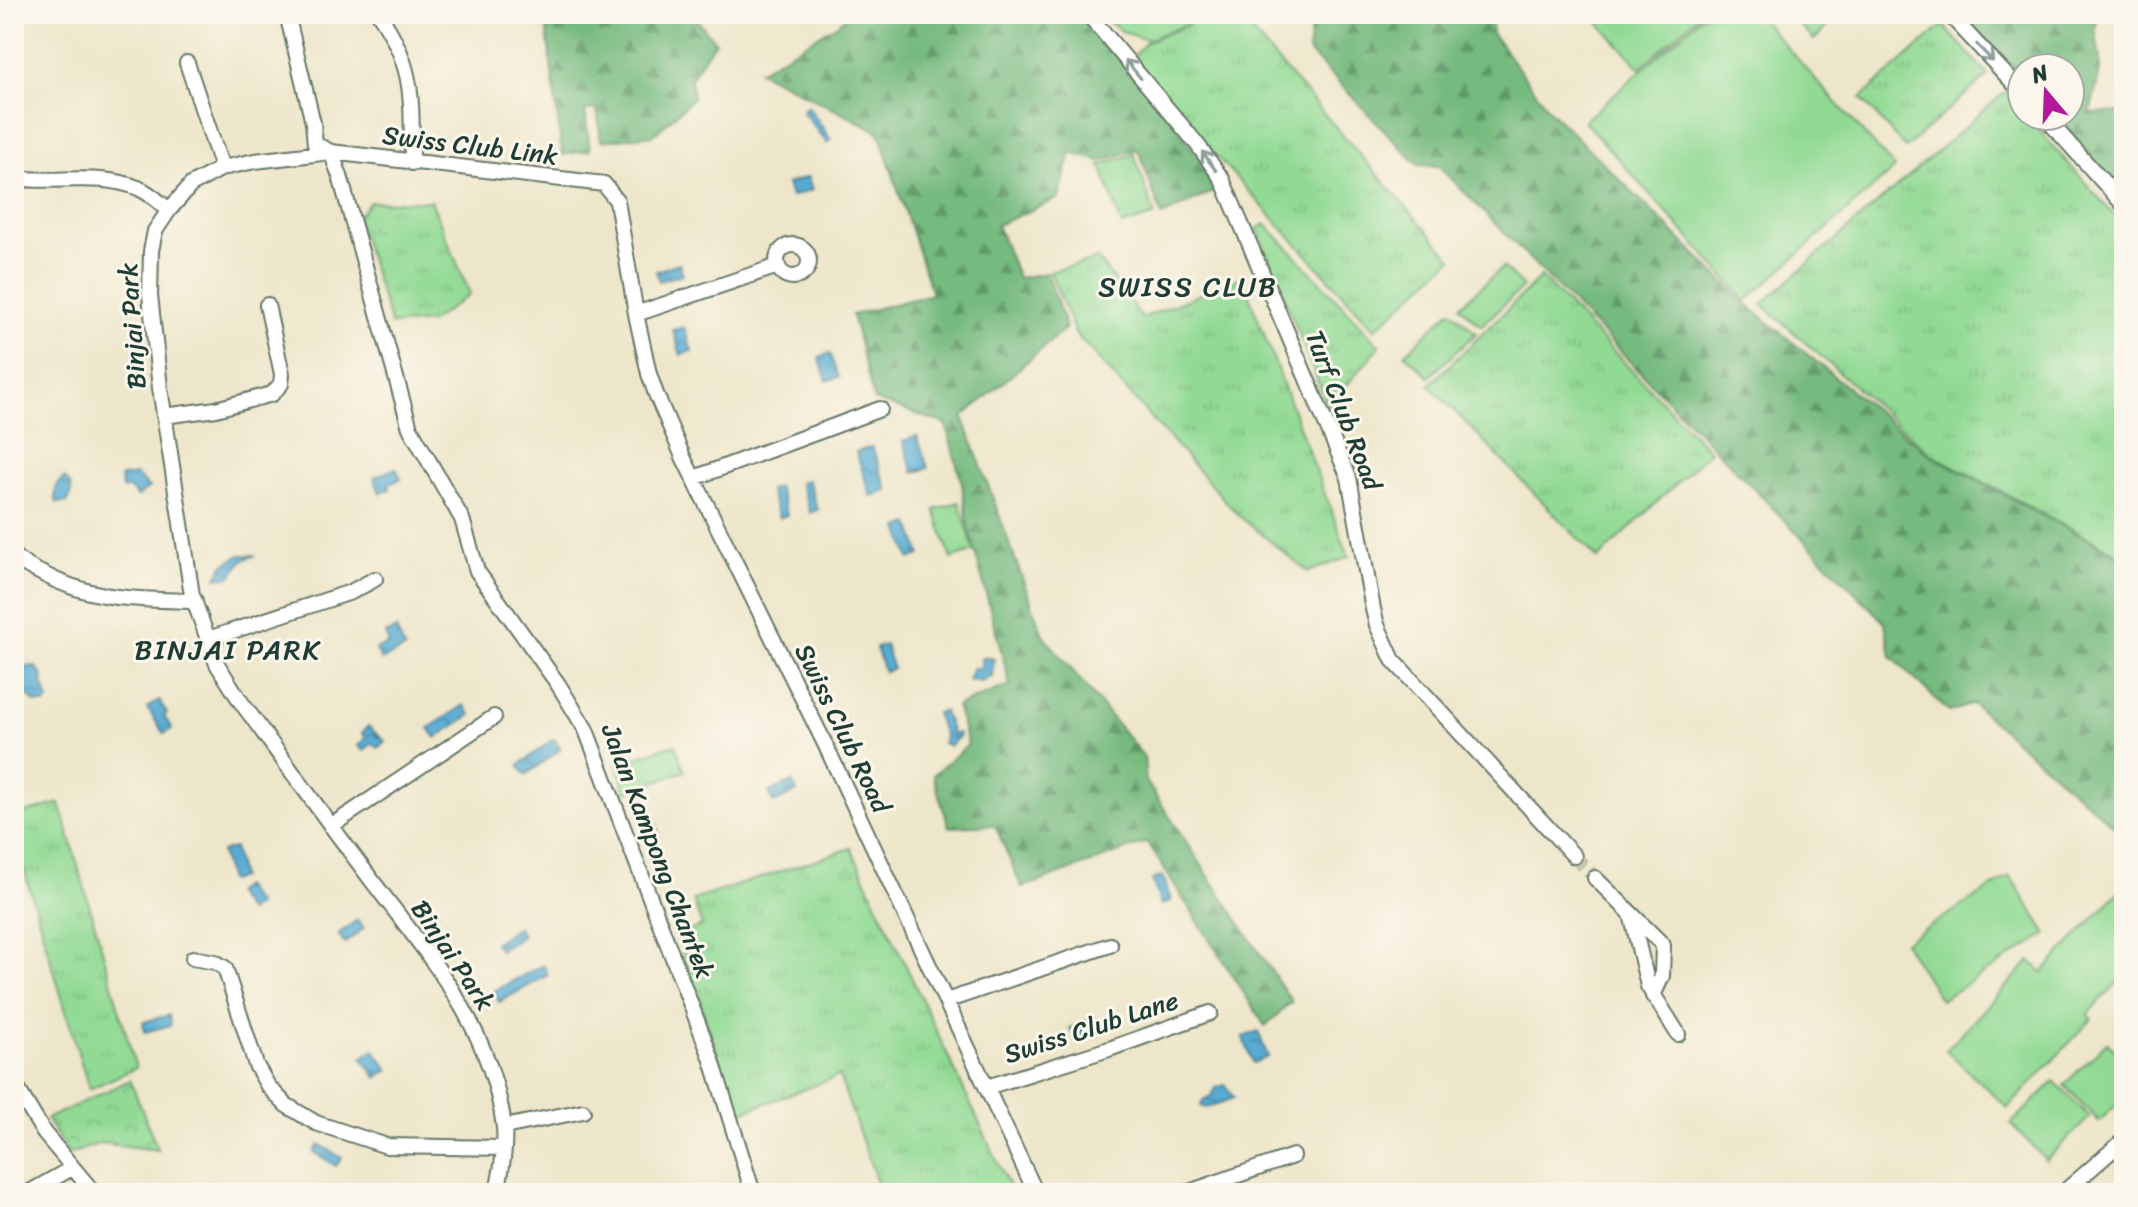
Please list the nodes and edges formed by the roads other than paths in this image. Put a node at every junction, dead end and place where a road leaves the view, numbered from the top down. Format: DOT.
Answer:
graph roads {
  1 [pos="287,14"];
  2 [pos="379,14"];
  3 [pos="1088,14"];
  4 [pos="1949,14"];
  5 [pos="187,63"];
  6 [pos="2006,75"];
  7 [pos="2058,132"];
  8 [pos="331,152"];
  9 [pos="412,163"];
  10 [pos="222,168"];
  11 [pos="14,178"];
  12 [pos="604,184"];
  13 [pos="2124,205"];
  14 [pos="169,210"];
  15 [pos="778,266"];
  16 [pos="267,305"];
  17 [pos="636,314"];
  18 [pos="880,409"];
  19 [pos="164,416"];
  20 [pos="694,478"];
  21 [pos="14,556"];
  22 [pos="375,579"];
  23 [pos="195,601"];
  24 [pos="208,639"];
  25 [pos="494,717"];
  26 [pos="331,826"];
  27 [pos="1574,856"];
  28 [pos="1595,878"];
  29 [pos="1630,913"];
  30 [pos="1655,939"];
  31 [pos="1110,945"];
  32 [pos="193,958"];
  33 [pos="1643,963"];
  34 [pos="1653,996"];
  35 [pos="946,1001"];
  36 [pos="1210,1013"];
  37 [pos="1678,1034"];
  38 [pos="14,1083"];
  39 [pos="987,1087"];
  40 [pos="583,1111"];
  41 [pos="504,1127"];
  42 [pos="2124,1140"];
  43 [pos="504,1148"];
  44 [pos="1293,1156"];
  45 [pos="72,1168"];
  46 [pos="28,1193"];
  47 [pos="94,1193"];
  48 [pos="497,1193"];
  49 [pos="753,1193"];
  50 [pos="1036,1193"];
  51 [pos="1186,1193"];
  52 [pos="2063,1193"];
  1 -- 8 [label="street, Jalan Kampong Chantek"];
  2 -- 9 [label="street"];
  27 -- 3 [label="street, Turf Club Road, one-way"];
  4 -- 6 [label="street, one-way"];
  5 -- 10 [label="street"];
  7 -- 13 [label="street"];
  8 -- 9 [label="street, Swiss Club Link"];
  8 -- 10 [label="street, Binjai Park"];
  8 -- 49 [label="street, Jalan Kampong Chantek"];
  9 -- 12 [label="street, Swiss Club Link"];
  10 -- 14 [label="street, Binjai Park"];
  11 -- 14 [label="street"];
  12 -- 17 [label="street, Swiss Club Road"];
  14 -- 19 [label="street, Binjai Park"];
  15 -- 17 [label="street"];
  16 -- 19 [label="street, Binjai Park"];
  17 -- 20 [label="street, Swiss Club Road"];
  18 -- 20 [label="street"];
  19 -- 23 [label="street, Binjai Park"];
  20 -- 35 [label="street, Swiss Club Road"];
  21 -- 23 [label="street"];
  22 -- 24 [label="street"];
  23 -- 24 [label="street, Binjai Park"];
  24 -- 26 [label="street, Binjai Park"];
  25 -- 26 [label="street"];
  26 -- 41 [label="street, Binjai Park"];
  28 -- 29 [label="street"];
  29 -- 30 [label="street"];
  29 -- 33 [label="street"];
  30 -- 33 [label="street"];
  30 -- 34 [label="street"];
  31 -- 35 [label="street"];
  32 -- 43 [label="street"];
  33 -- 34 [label="street"];
  34 -- 37 [label="street"];
  35 -- 39 [label="street, Swiss Club Road"];
  36 -- 39 [label="street, Swiss Club Lane"];
  38 -- 45 [label="street"];
  39 -- 50 [label="street, Swiss Club Road"];
  40 -- 41 [label="street"];
  41 -- 43 [label="street, Binjai Park"];
  42 -- 52 [label="street"];
  43 -- 48 [label="street, Binjai Park"];
  44 -- 51 [label="street"];
  45 -- 46 [label="street"];
  45 -- 47 [label="street"];
}
